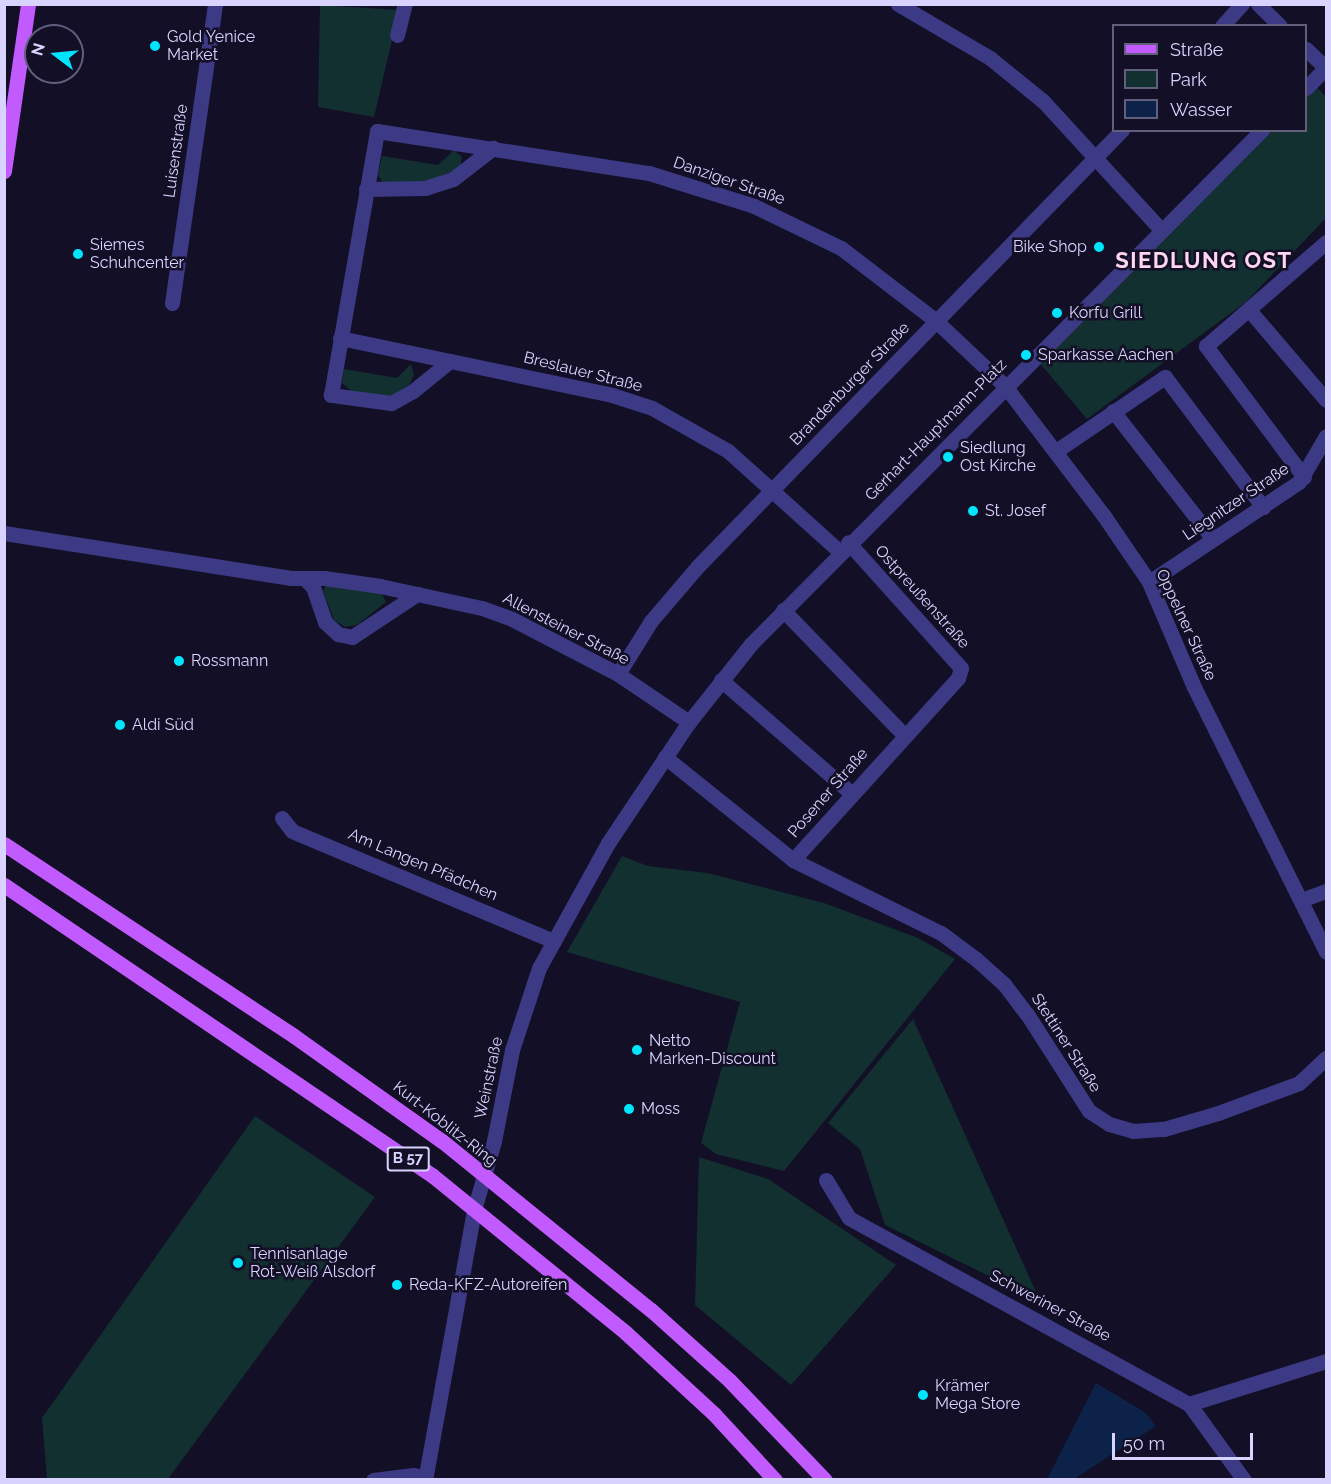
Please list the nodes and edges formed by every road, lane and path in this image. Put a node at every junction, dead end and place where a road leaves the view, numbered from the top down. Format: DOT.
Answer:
graph roads {
  1 [pos="28,4"];
  2 [pos="215,4"];
  3 [pos="405,4"];
  4 [pos="898,4"];
  5 [pos="1242,4"];
  6 [pos="1258,4"];
  7 [pos="1224,24"];
  8 [pos="1278,24"];
  9 [pos="397,35"];
  10 [pos="1307,51"];
  11 [pos="1326,68"];
  12 [pos="1307,86"];
  13 [pos="1120,132"];
  14 [pos="1260,132"];
  15 [pos="494,148"];
  16 [pos="1096,157"];
  17 [pos="4,171"];
  18 [pos="366,189"];
  19 [pos="1161,230"];
  20 [pos="1326,242"];
  21 [pos="172,303"];
  22 [pos="1250,311"];
  23 [pos="936,321"];
  24 [pos="340,338"];
  25 [pos="450,361"];
  26 [pos="1005,386"];
  27 [pos="1326,400"];
  28 [pos="1113,411"];
  29 [pos="1326,436"];
  30 [pos="1056,451"];
  31 [pos="1304,477"];
  32 [pos="773,489"];
  33 [pos="1263,507"];
  34 [pos="4,533"];
  35 [pos="1213,539"];
  36 [pos="843,546"];
  37 [pos="305,579"];
  38 [pos="1149,582"];
  39 [pos="417,594"];
  40 [pos="783,610"];
  41 [pos="618,674"];
  42 [pos="722,680"];
  43 [pos="689,722"];
  44 [pos="904,735"];
  45 [pos="665,757"];
  46 [pos="851,793"];
  47 [pos="282,818"];
  48 [pos="4,844"];
  49 [pos="793,860"];
  50 [pos="4,885"];
  51 [pos="1326,891"];
  52 [pos="1301,900"];
  53 [pos="554,941"];
  54 [pos="1326,952"];
  55 [pos="1326,1058"];
  56 [pos="482,1175"];
  57 [pos="826,1180"];
  58 [pos="474,1210"];
  59 [pos="1326,1361"];
  60 [pos="1189,1404"];
  61 [pos="373,1479"];
  62 [pos="425,1479"];
  63 [pos="775,1479"];
  64 [pos="825,1479"];
  65 [pos="1244,1479"];
  1 -- 17 [label="main road"];
  2 -- 21 [label="street, Luisenstraße"];
  3 -- 9 [label="street"];
  4 -- 16 [label="street"];
  5 -- 7 [label="street"];
  6 -- 8 [label="street"];
  10 -- 11 [label="street"];
  11 -- 12 [label="street"];
  13 -- 16 [label="street, Brandenburger Straße"];
  14 -- 19 [label="street, Gerhart-Hauptmann-Platz"];
  15 -- 18 [label="street"];
  15 -- 18 [label="street, Danziger Straße"];
  15 -- 23 [label="street, Danziger Straße"];
  16 -- 19 [label="street"];
  16 -- 23 [label="street, Brandenburger Straße"];
  18 -- 24 [label="street, Danziger Straße"];
  19 -- 26 [label="street, Gerhart-Hauptmann-Platz"];
  20 -- 22 [label="street"];
  22 -- 27 [label="street"];
  22 -- 31 [label="street"];
  23 -- 26 [label="street, Danziger Straße"];
  23 -- 32 [label="street, Brandenburger Straße"];
  24 -- 25 [label="street, Breslauer Straße"];
  24 -- 25 [label="street"];
  25 -- 32 [label="street, Breslauer Straße"];
  26 -- 30 [label="street, Oppelner Straße"];
  26 -- 36 [label="street, Gerhart-Hauptmann-Platz"];
  28 -- 30 [label="street"];
  28 -- 33 [label="street"];
  28 -- 35 [label="street"];
  29 -- 31 [label="street, Liegnitzer Straße"];
  30 -- 38 [label="street, Oppelner Straße"];
  31 -- 33 [label="street, Liegnitzer Straße"];
  32 -- 36 [label="street, Breslauer Straße"];
  32 -- 41 [label="street, Brandenburger Straße"];
  33 -- 35 [label="street, Liegnitzer Straße"];
  34 -- 37 [label="street, Allensteiner Straße"];
  35 -- 38 [label="street, Liegnitzer Straße"];
  36 -- 40 [label="street"];
  36 -- 44 [label="street, Ostpreußenstraße"];
  37 -- 39 [label="street, Allensteiner Straße"];
  37 -- 39 [label="street"];
  38 -- 52 [label="street, Oppelner Straße"];
  39 -- 41 [label="street, Allensteiner Straße"];
  40 -- 42 [label="street"];
  40 -- 44 [label="street"];
  41 -- 43 [label="street, Allensteiner Straße"];
  42 -- 43 [label="street"];
  42 -- 46 [label="street"];
  43 -- 45 [label="street, Weinstraße"];
  44 -- 46 [label="street, Posener Straße"];
  45 -- 49 [label="street, Posener Straße"];
  45 -- 53 [label="street, Weinstraße"];
  46 -- 49 [label="street, Posener Straße"];
  47 -- 53 [label="street, Am Langen Pfädchen"];
  48 -- 56 [label="main road, Kurt-Koblitz-Ring / B 57"];
  49 -- 55 [label="street, Stettiner Straße"];
  50 -- 58 [label="main road, B 57"];
  51 -- 52 [label="street"];
  52 -- 54 [label="street"];
  53 -- 56 [label="street, Weinstraße"];
  56 -- 58 [label="street, Weinstraße"];
  56 -- 64 [label="main road, Kurt-Koblitz-Ring / B 57"];
  57 -- 60 [label="street, Schweriner Straße"];
  58 -- 62 [label="street, Weinstraße"];
  58 -- 63 [label="main road, B 57"];
  59 -- 60 [label="street"];
  60 -- 65 [label="street, Schweriner Straße"];
  61 -- 62 [label="street"];
}
